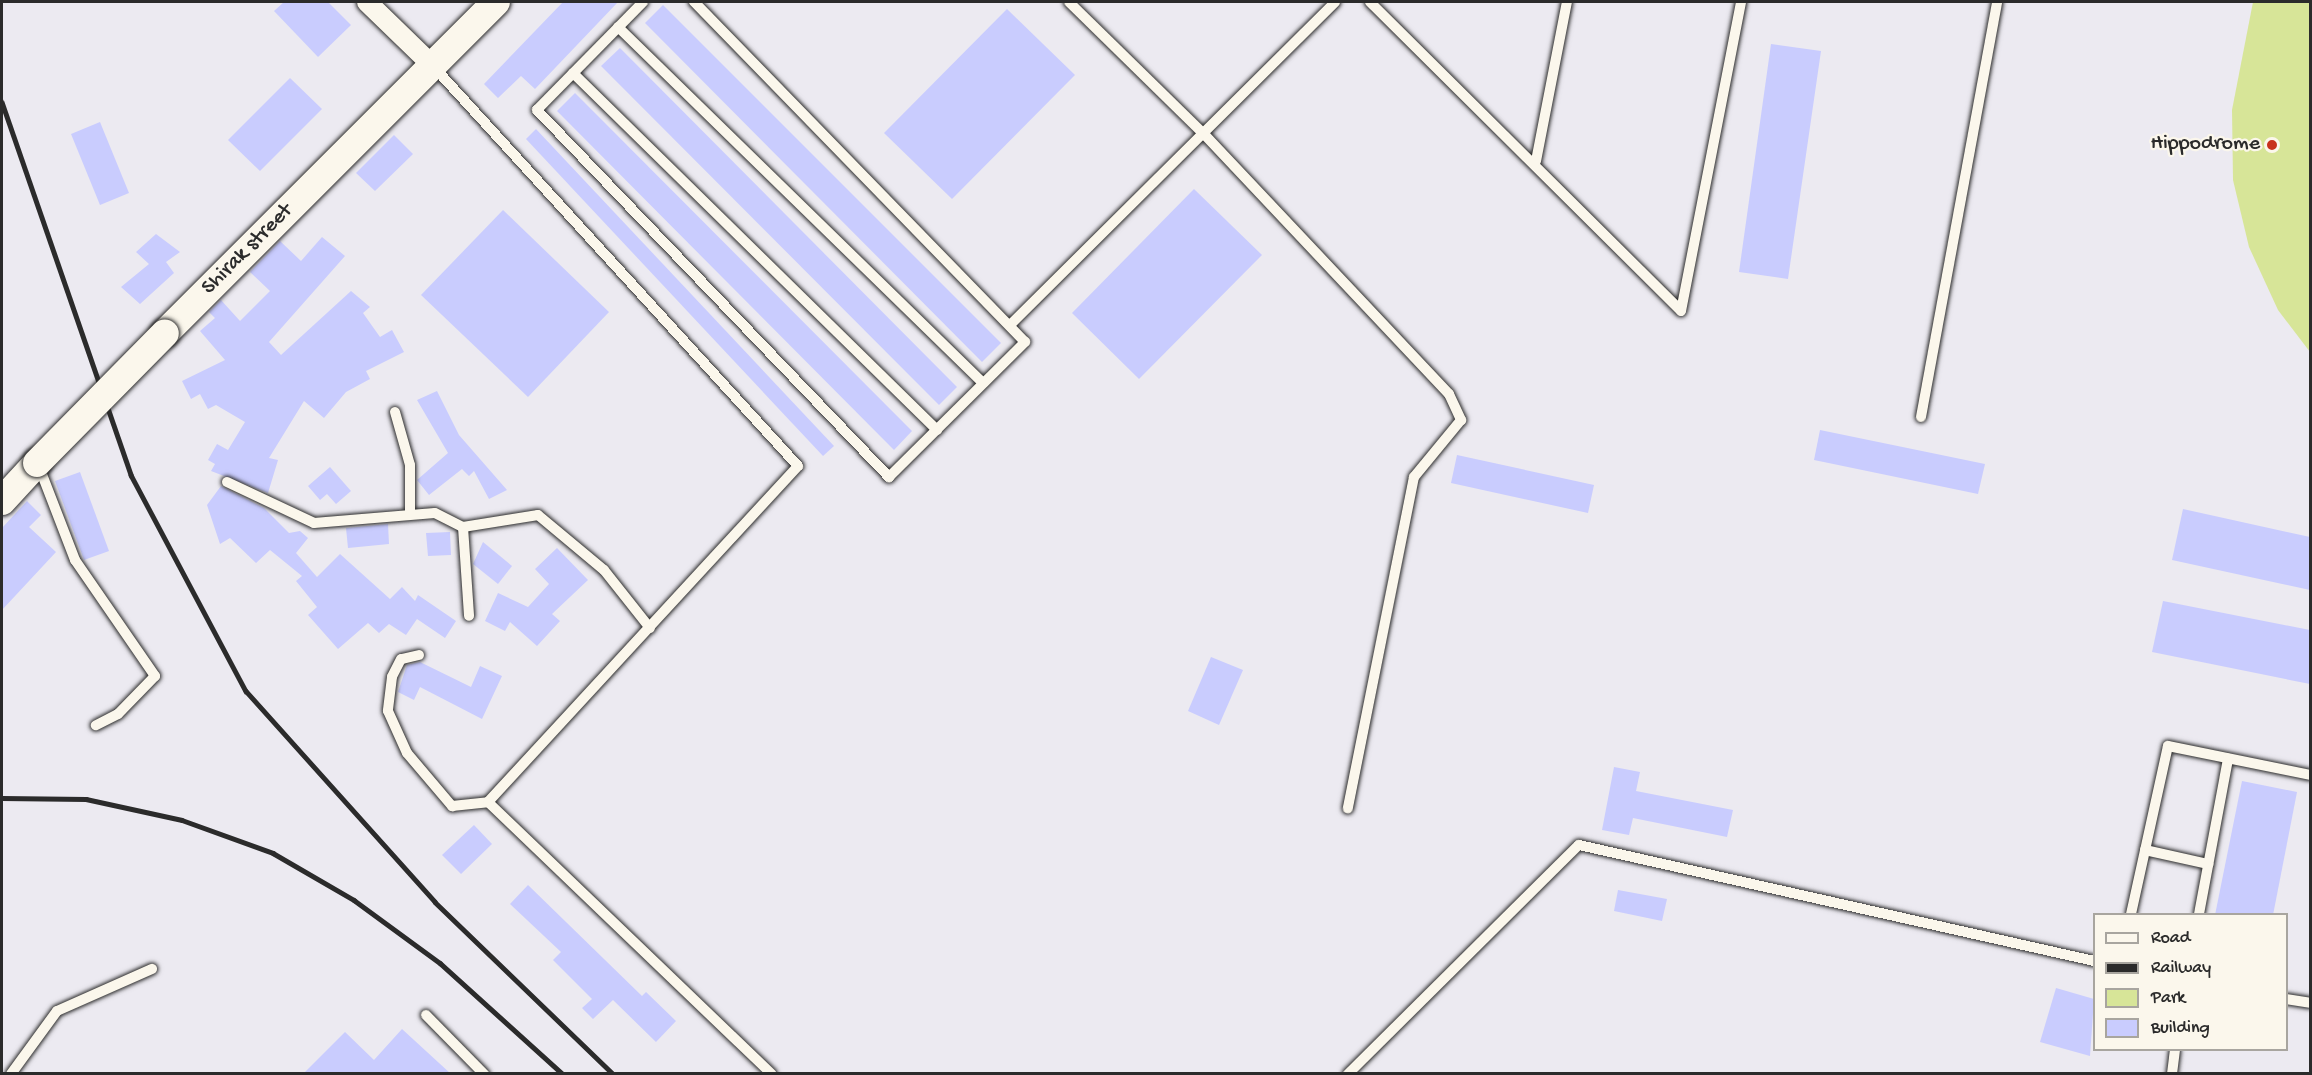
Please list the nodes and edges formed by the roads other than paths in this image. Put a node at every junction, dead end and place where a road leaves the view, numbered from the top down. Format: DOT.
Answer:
graph roads {
  1 [pos="367,2"];
  2 [pos="484,2"];
  3 [pos="496,2"];
  4 [pos="643,2"];
  5 [pos="694,2"];
  6 [pos="1069,2"];
  7 [pos="1335,2"];
  8 [pos="1370,2"];
  9 [pos="1567,2"];
  10 [pos="1741,2"];
  11 [pos="1997,2"];
  12 [pos="618,27"];
  13 [pos="429,62"];
  14 [pos="573,73"];
  15 [pos="1203,133"];
  16 [pos="1536,161"];
  17 [pos="1010,325"];
  18 [pos="983,383"];
  19 [pos="395,411"];
  20 [pos="1921,417"];
  21 [pos="937,430"];
  22 [pos="35,459"];
  23 [pos="227,482"];
  24 [pos="4,490"];
  25 [pos="410,513"];
  26 [pos="463,527"];
  27 [pos="469,616"];
  28 [pos="650,628"];
  29 [pos="419,655"];
  30 [pos="96,725"];
  31 [pos="2228,759"];
  32 [pos="2310,775"];
  33 [pos="488,802"];
  34 [pos="1348,808"];
  35 [pos="2145,850"];
  36 [pos="2208,864"];
  37 [pos="2131,913"];
  38 [pos="2199,913"];
  39 [pos="2093,961"];
  40 [pos="152,969"];
  41 [pos="2288,999"];
  42 [pos="2310,1003"];
  43 [pos="426,1015"];
  44 [pos="2175,1051"];
  45 [pos="11,1074"];
  46 [pos="484,1074"];
  47 [pos="772,1074"];
  48 [pos="1348,1074"];
  49 [pos="2172,1074"];
  1 -- 13 [label="street"];
  2 -- 13 [label="main road, Shirak street"];
  3 -- 13 [label="main road, Shirak street"];
  4 -- 12 [label="lane"];
  5 -- 17 [label="lane"];
  6 -- 15 [label="lane"];
  7 -- 15 [label="lane"];
  8 -- 16 [label="lane"];
  9 -- 16 [label="lane"];
  10 -- 16 [label="lane"];
  11 -- 20 [label="lane"];
  12 -- 14 [label="lane"];
  12 -- 18 [label="lane"];
  13 -- 22 [label="main road, Shirak street, bridge"];
  13 -- 28 [label="lane"];
  14 -- 21 [label="lane"];
  14 -- 21 [label="lane"];
  15 -- 17 [label="lane"];
  15 -- 34 [label="lane"];
  17 -- 18 [label="lane"];
  18 -- 21 [label="lane"];
  19 -- 25 [label="lane"];
  22 -- 24 [label="main road, Shirak street"];
  22 -- 30 [label="lane"];
  23 -- 25 [label="lane"];
  25 -- 26 [label="lane"];
  26 -- 27 [label="lane"];
  26 -- 28 [label="lane"];
  28 -- 33 [label="lane"];
  29 -- 33 [label="lane"];
  31 -- 32 [label="lane"];
  31 -- 35 [label="lane"];
  31 -- 36 [label="lane"];
  33 -- 47 [label="lane"];
  35 -- 36 [label="lane"];
  35 -- 37 [label="lane"];
  36 -- 38 [label="lane"];
  39 -- 48 [label="lane"];
  40 -- 45 [label="lane"];
  41 -- 42 [label="lane"];
  43 -- 46 [label="lane"];
  44 -- 49 [label="lane"];
}
